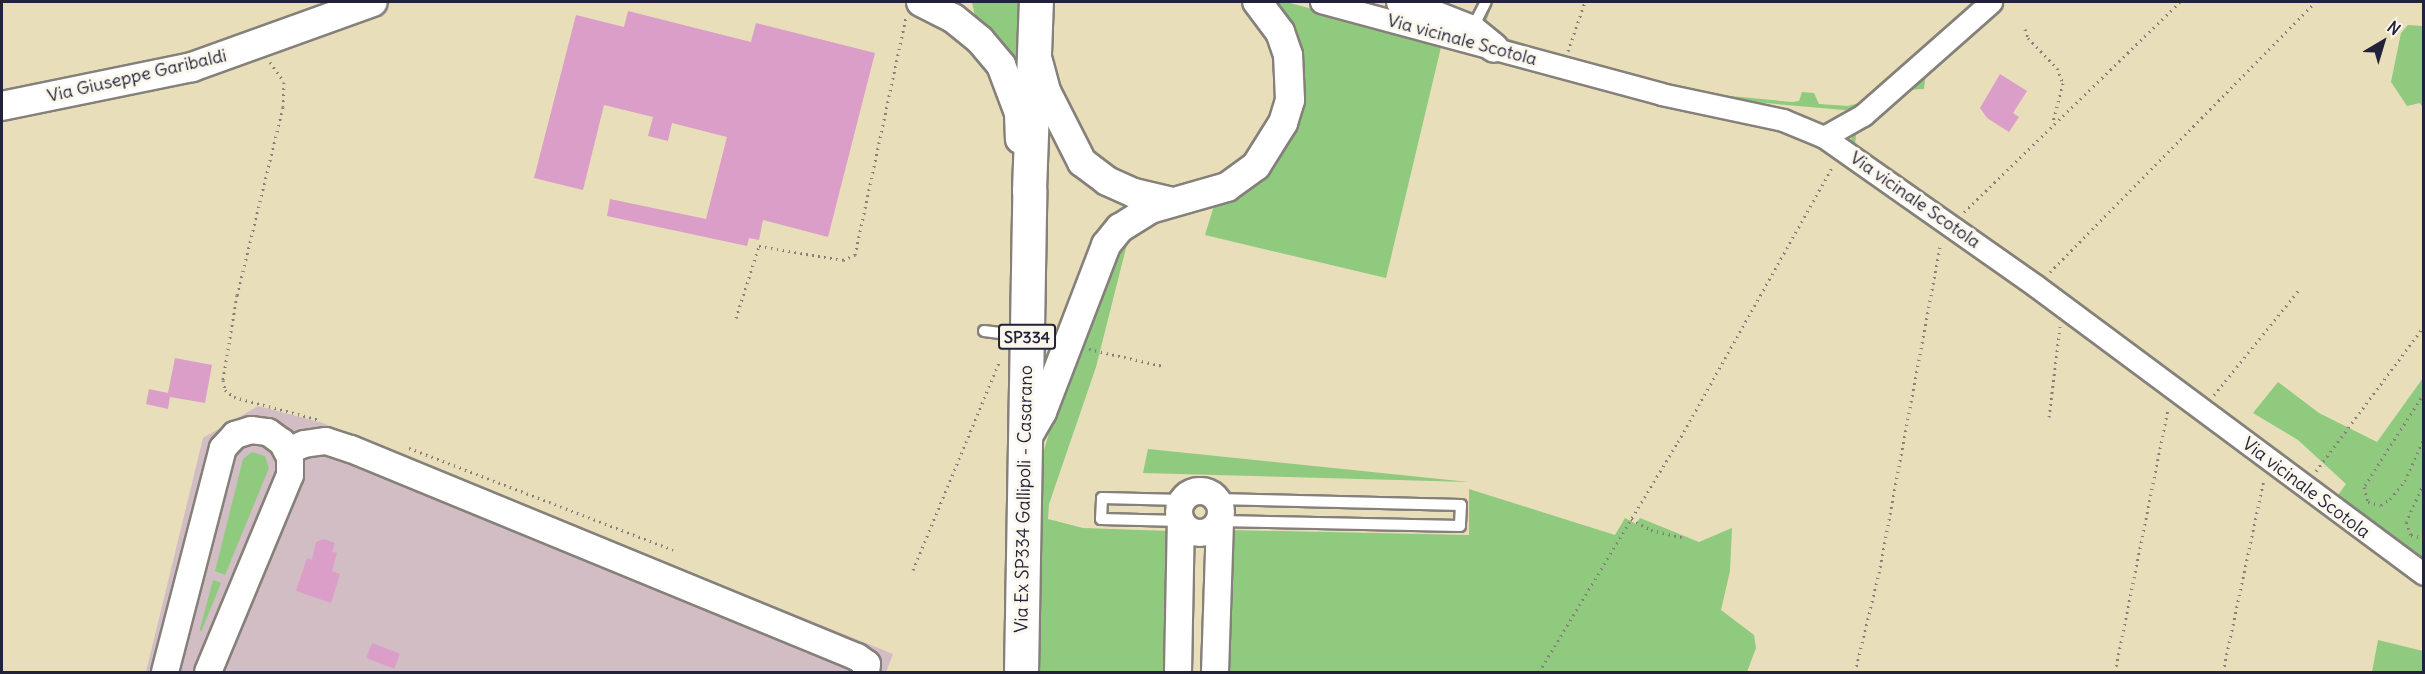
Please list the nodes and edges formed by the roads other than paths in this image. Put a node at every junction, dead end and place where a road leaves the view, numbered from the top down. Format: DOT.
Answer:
graph roads {
  1 [pos="373,2"];
  2 [pos="1036,2"];
  3 [pos="1257,2"];
  4 [pos="1321,2"];
  5 [pos="1401,2"];
  6 [pos="1486,2"];
  7 [pos="1991,2"];
  8 [pos="914,7"];
  9 [pos="1472,30"];
  10 [pos="1494,48"];
  11 [pos="1036,55"];
  12 [pos="2,106"];
  13 [pos="1824,137"];
  14 [pos="1029,190"];
  15 [pos="1172,202"];
  16 [pos="984,331"];
  17 [pos="1018,336"];
  18 [pos="1027,438"];
  19 [pos="287,451"];
  20 [pos="1219,510"];
  21 [pos="1181,511"];
  22 [pos="2424,574"];
  23 [pos="165,672"];
  24 [pos="208,672"];
  25 [pos="866,672"];
  26 [pos="1021,672"];
  27 [pos="1178,672"];
  28 [pos="1215,672"];
  1 -- 12 [label="main road, Via Giuseppe Garibaldi"];
  2 -- 11 [label="main road, Via Ex SP334 Gallipoli - Casarano / SP334"];
  3 -- 15 [label="main road"];
  4 -- 10 [label="street, Via vicinale Scotola"];
  5 -- 9 [label="main road"];
  6 -- 9 [label="lane"];
  7 -- 13 [label="street"];
  8 -- 14 [label="main road"];
  9 -- 10 [label="main road"];
  10 -- 13 [label="street, Via vicinale Scotola"];
  11 -- 14 [label="main road, Via Ex SP334 Gallipoli - Casarano / SP334"];
  11 -- 15 [label="main road"];
  13 -- 22 [label="street, Via vicinale Scotola"];
  14 -- 17 [label="main road, Via Ex SP334 Gallipoli - Casarano / SP334"];
  15 -- 18 [label="main road"];
  16 -- 17 [label="lane"];
  17 -- 18 [label="main road, Via Ex SP334 Gallipoli - Casarano / SP334"];
  18 -- 26 [label="main road, Via Ex SP334 Gallipoli - Casarano / SP334"];
  19 -- 23 [label="street"];
  19 -- 24 [label="street"];
  19 -- 25 [label="street"];
  20 -- 20 [label="lane"];
  20 -- 21 [label="street"];
  20 -- 21 [label="street"];
  20 -- 28 [label="street"];
  21 -- 21 [label="lane"];
  21 -- 27 [label="street"];
}
